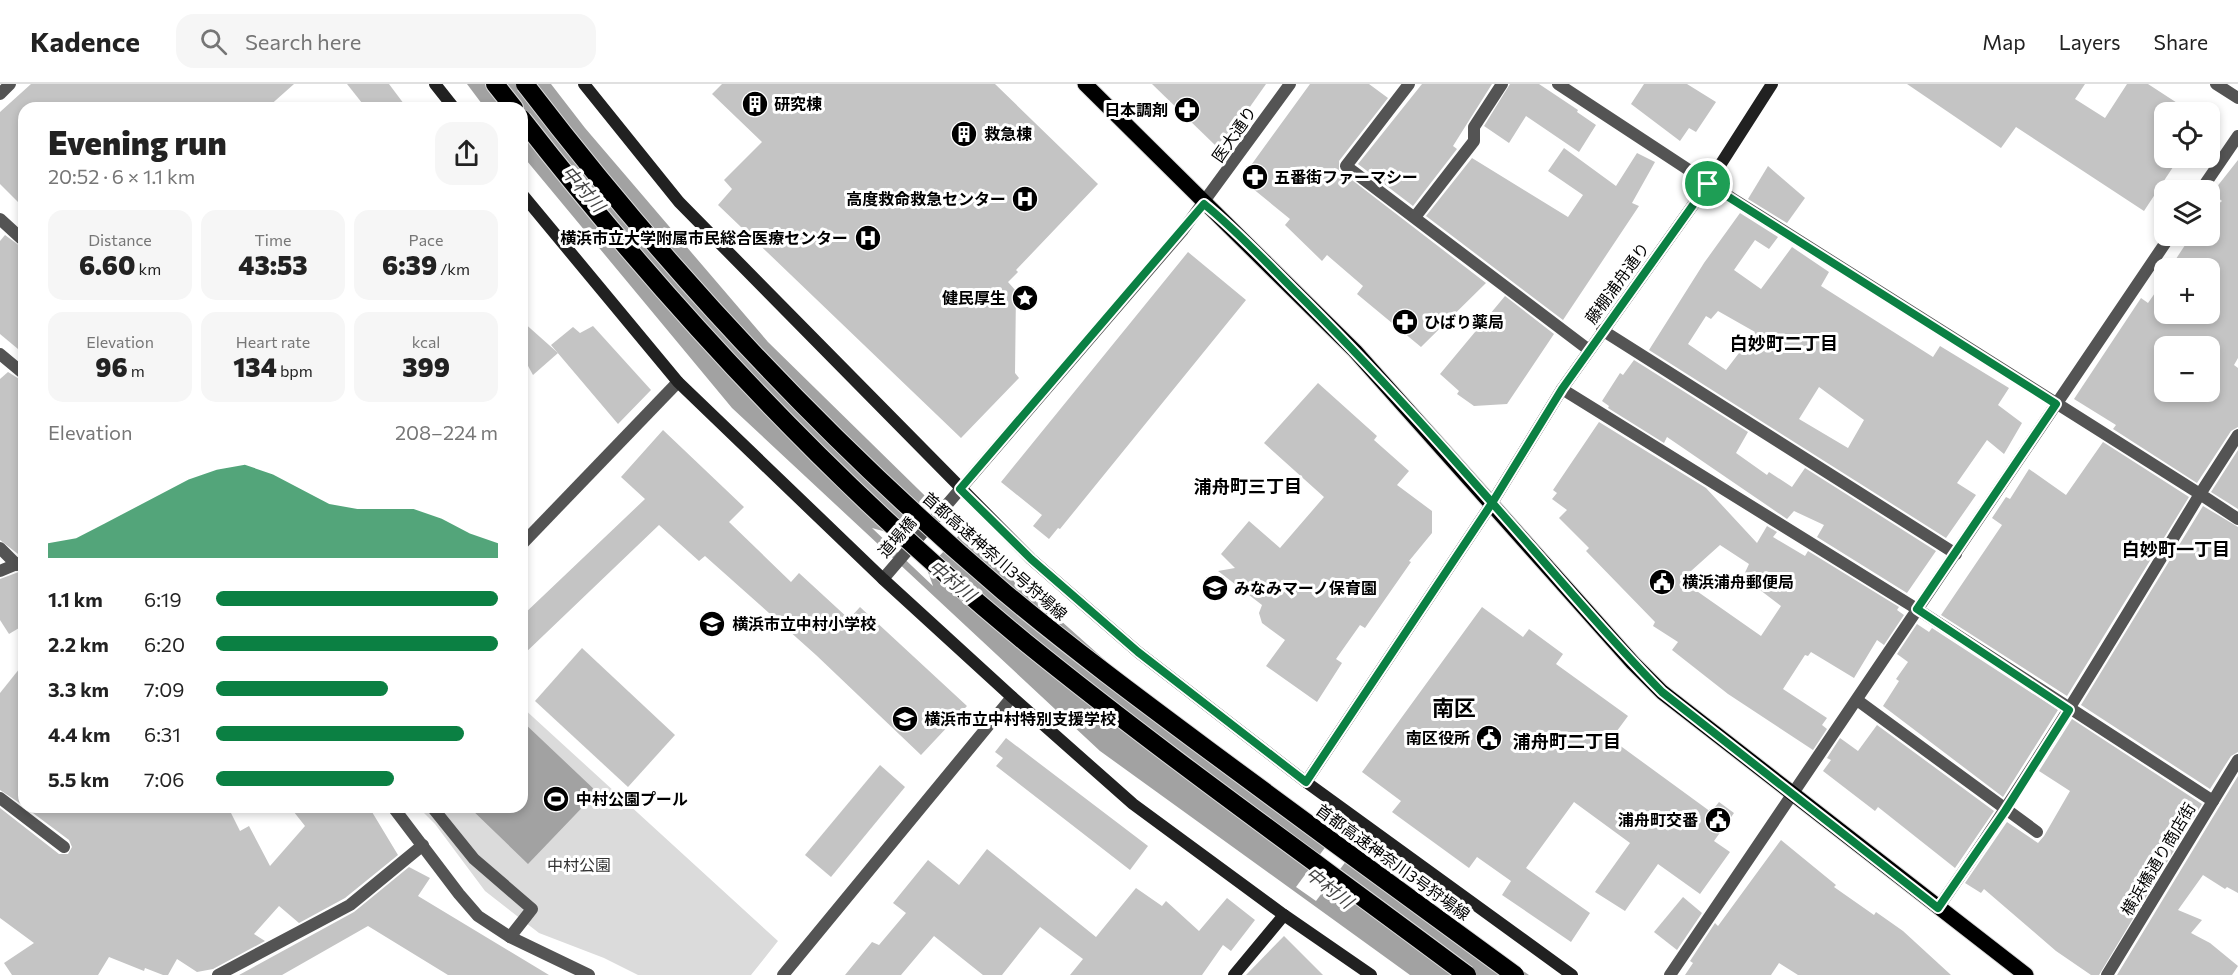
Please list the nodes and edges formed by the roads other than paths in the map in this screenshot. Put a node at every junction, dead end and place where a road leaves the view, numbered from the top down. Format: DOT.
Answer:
graph roads {
  1 [pos="10,84"];
  2 [pos="435,84"];
  3 [pos="495,84"];
  4 [pos="525,84"];
  5 [pos="584,84"];
  6 [pos="1085,84"];
  7 [pos="1290,84"];
  8 [pos="1409,84"];
  9 [pos="1502,84"];
  10 [pos="1772,84"];
  11 [pos="2216,84"];
  12 [pos="1565,86"];
  13 [pos="0,94"];
  14 [pos="2238,98"];
  15 [pos="449,102"];
  16 [pos="509,102"];
  17 [pos="528,126"];
  18 [pos="2238,136"];
  19 [pos="2208,180"];
  20 [pos="1708,184"];
  21 [pos="528,201"];
  22 [pos="1204,204"];
  23 [pos="1415,217"];
  24 [pos="0,219"];
  25 [pos="18,236"];
  26 [pos="2163,246"];
  27 [pos="1602,330"];
  28 [pos="1589,350"];
  29 [pos="0,354"];
  30 [pos="18,369"];
  31 [pos="678,382"];
  32 [pos="1562,389"];
  33 [pos="2056,404"];
  34 [pos="2238,435"];
  35 [pos="960,489"];
  36 [pos="2200,494"];
  37 [pos="1492,503"];
  38 [pos="2238,519"];
  39 [pos="528,538"];
  40 [pos="0,548"];
  41 [pos="1956,554"];
  42 [pos="18,561"];
  43 [pos="18,564"];
  44 [pos="0,571"];
  45 [pos="883,579"];
  46 [pos="1917,609"];
  47 [pos="1012,697"];
  48 [pos="1857,700"];
  49 [pos="2069,710"];
  50 [pos="2238,760"];
  51 [pos="1306,782"];
  52 [pos="1793,794"];
  53 [pos="0,798"];
  54 [pos="2213,801"];
  55 [pos="2005,811"];
  56 [pos="18,812"];
  57 [pos="20,813"];
  58 [pos="398,813"];
  59 [pos="437,813"];
  60 [pos="2037,832"];
  61 [pos="423,845"];
  62 [pos="64,847"];
  63 [pos="1938,908"];
  64 [pos="1284,915"];
  65 [pos="510,937"];
  66 [pos="218,975"];
  67 [pos="589,975"];
  68 [pos="783,975"];
  69 [pos="1234,975"];
  70 [pos="1371,975"];
  71 [pos="1467,975"];
  72 [pos="1515,975"];
  73 [pos="1572,975"];
  74 [pos="1670,975"];
  75 [pos="2026,975"];
  76 [pos="2107,975"];
  1 -- 13 [label="street"];
  2 -- 15 [label="street"];
  3 -- 16 [label="highway"];
  4 -- 72 [label="highway, 首都高速神奈川3号狩場線, bridge"];
  5 -- 35 [label="street"];
  6 -- 22 [label="main road"];
  7 -- 22 [label="street, 医大通り"];
  8 -- 23 [label="street"];
  9 -- 23 [label="street"];
  10 -- 20 [label="street, 藤棚浦舟通り"];
  11 -- 14 [label="street"];
  12 -- 20 [label="street"];
  17 -- 71 [label="highway, bridge"];
  18 -- 19 [label="street"];
  20 -- 27 [label="street, 藤棚浦舟通り"];
  20 -- 33 [label="street"];
  21 -- 31 [label="street"];
  22 -- 35 [label="street, 医大通り"];
  22 -- 37 [label="main road"];
  23 -- 28 [label="street"];
  24 -- 25 [label="street"];
  26 -- 33 [label="street"];
  27 -- 28 [label="street, 藤棚浦舟通り"];
  27 -- 41 [label="street"];
  28 -- 32 [label="street, 藤棚浦舟通り"];
  29 -- 30 [label="street"];
  31 -- 39 [label="street"];
  31 -- 45 [label="street"];
  32 -- 37 [label="street, 藤棚浦舟通り"];
  32 -- 46 [label="street"];
  33 -- 36 [label="street"];
  33 -- 41 [label="street"];
  34 -- 36 [label="street"];
  35 -- 45 [label="street, 道場橋"];
  35 -- 51 [label="street"];
  36 -- 38 [label="street"];
  36 -- 49 [label="street"];
  37 -- 51 [label="street, 藤棚浦舟通り"];
  37 -- 52 [label="main road"];
  40 -- 42 [label="street"];
  41 -- 46 [label="street"];
  43 -- 44 [label="street"];
  45 -- 47 [label="street"];
  46 -- 48 [label="street"];
  46 -- 49 [label="street"];
  47 -- 64 [label="street"];
  47 -- 68 [label="street"];
  48 -- 52 [label="street"];
  48 -- 55 [label="street"];
  49 -- 54 [label="street"];
  49 -- 55 [label="street"];
  50 -- 54 [label="street, 横浜橋通り商店街"];
  51 -- 73 [label="street"];
  52 -- 63 [label="main road"];
  52 -- 74 [label="street"];
  53 -- 56 [label="street"];
  54 -- 76 [label="street, 横浜橋通り商店街"];
  55 -- 60 [label="street"];
  55 -- 63 [label="street"];
  57 -- 62 [label="street"];
  58 -- 61 [label="street"];
  59 -- 65 [label="street"];
  61 -- 65 [label="street"];
  61 -- 66 [label="street"];
  63 -- 75 [label="main road"];
  64 -- 69 [label="street"];
  64 -- 70 [label="street"];
  65 -- 67 [label="street"];
}
